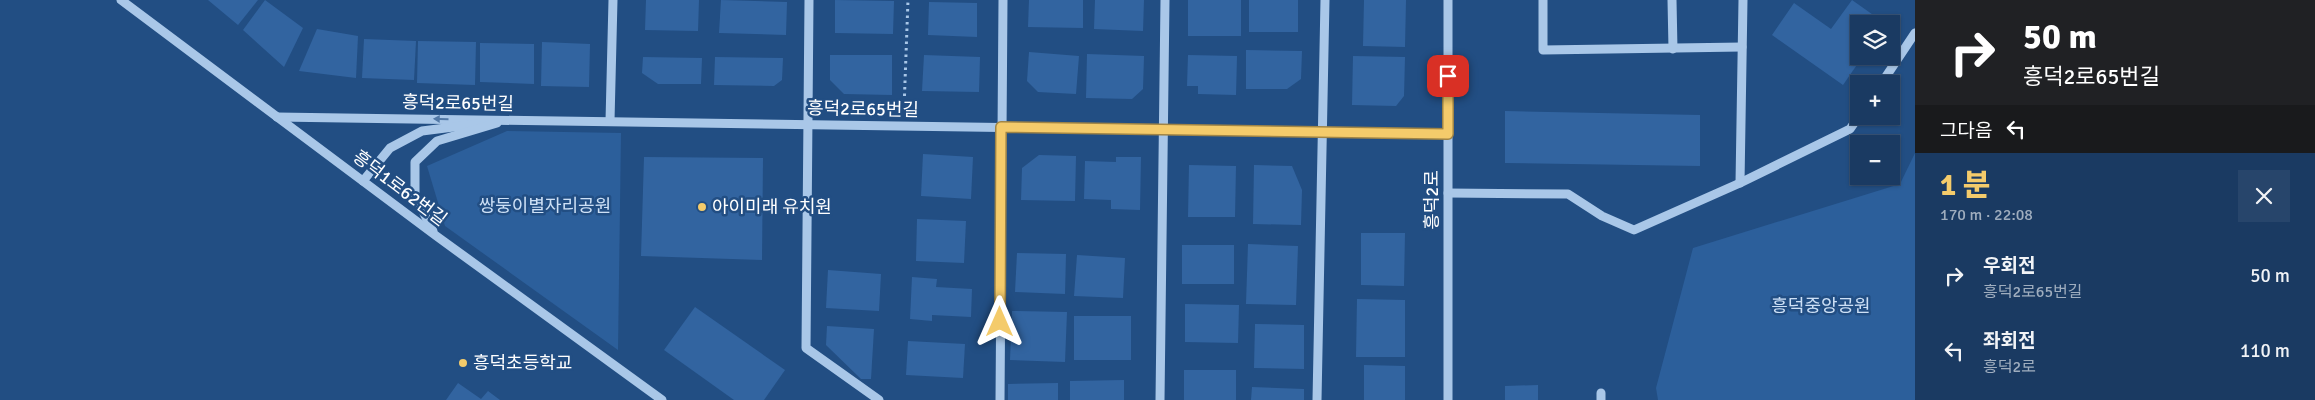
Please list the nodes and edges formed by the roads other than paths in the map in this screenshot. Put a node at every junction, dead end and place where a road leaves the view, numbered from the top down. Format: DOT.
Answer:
graph roads {
  1 [pos="121,0"];
  2 [pos="613,0"];
  3 [pos="809,0"];
  4 [pos="1003,0"];
  5 [pos="1166,0"];
  6 [pos="1325,0"];
  7 [pos="1448,0"];
  8 [pos="1543,0"];
  9 [pos="1672,0"];
  10 [pos="1743,0"];
  11 [pos="1915,33"];
  12 [pos="1742,47"];
  13 [pos="1673,49"];
  14 [pos="1887,75"];
  15 [pos="277,116"];
  16 [pos="507,120"];
  17 [pos="610,121"];
  18 [pos="807,124"];
  19 [pos="1853,125"];
  20 [pos="1001,127"];
  21 [pos="1164,130"];
  22 [pos="1322,132"];
  23 [pos="1448,134"];
  24 [pos="363,181"];
  25 [pos="1740,183"];
  26 [pos="1448,193"];
  27 [pos="435,235"];
  28 [pos="662,400"];
  29 [pos="879,400"];
  30 [pos="1000,400"];
  31 [pos="1160,400"];
  32 [pos="1317,400"];
  33 [pos="1448,400"];
  1 -- 15 [label="street, 흥덕1로62번길"];
  2 -- 17 [label="street"];
  3 -- 18 [label="street"];
  4 -- 20 [label="street"];
  5 -- 21 [label="street"];
  6 -- 22 [label="street"];
  7 -- 23 [label="street, 흥덕2로"];
  8 -- 13 [label="street"];
  9 -- 13 [label="street"];
  10 -- 12 [label="street"];
  11 -- 14 [label="street"];
  12 -- 13 [label="street"];
  12 -- 25 [label="street"];
  16 -- 15 [label="street, 흥덕2로65번길, one-way"];
  15 -- 24 [label="street, 흥덕1로62번길"];
  16 -- 17 [label="street, 흥덕2로65번길"];
  16 -- 24 [label="street"];
  16 -- 27 [label="street"];
  17 -- 18 [label="street, 흥덕2로65번길"];
  18 -- 20 [label="street, 흥덕2로65번길"];
  18 -- 29 [label="street"];
  19 -- 25 [label="street"];
  20 -- 21 [label="street, 흥덕2로65번길"];
  20 -- 30 [label="street"];
  21 -- 22 [label="street, 흥덕2로65번길"];
  21 -- 31 [label="street"];
  22 -- 23 [label="street, 흥덕2로65번길"];
  22 -- 32 [label="street"];
  23 -- 26 [label="street, 흥덕2로"];
  24 -- 27 [label="street, 흥덕1로62번길"];
  25 -- 26 [label="street"];
  26 -- 33 [label="street, 흥덕2로"];
  27 -- 28 [label="street, 흥덕1로62번길"];
}
